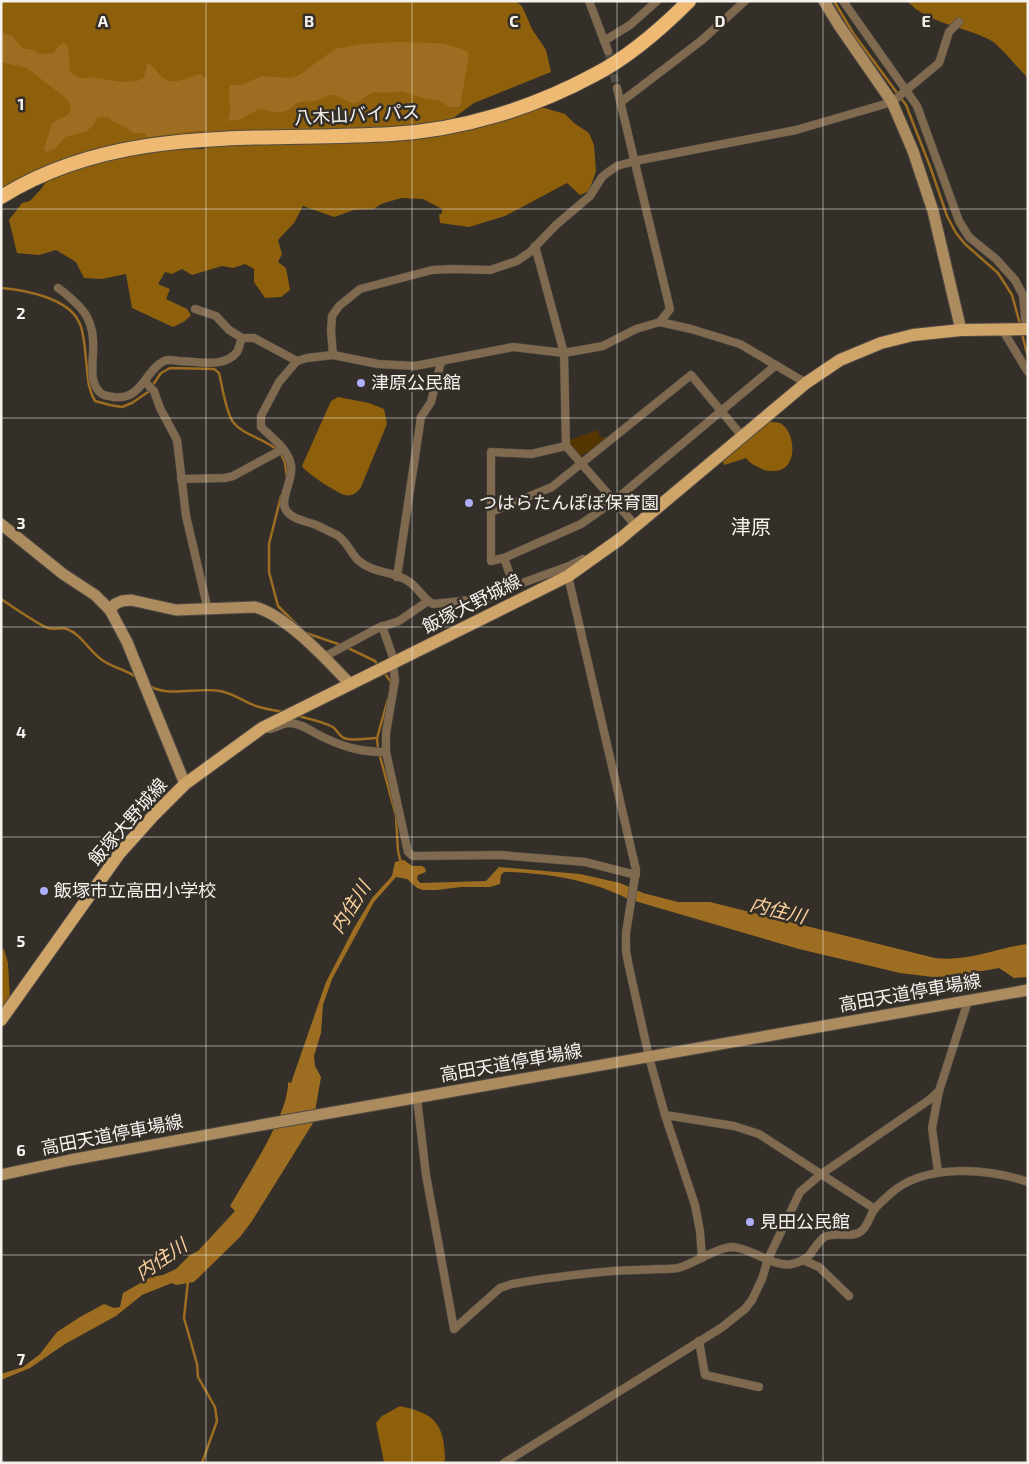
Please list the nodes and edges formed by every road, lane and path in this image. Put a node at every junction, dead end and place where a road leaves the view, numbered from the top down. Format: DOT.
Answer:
graph roads {
  1 [pos="589,1"];
  2 [pos="657,1"];
  3 [pos="690,1"];
  4 [pos="745,1"];
  5 [pos="824,1"];
  6 [pos="843,1"];
  7 [pos="959,22"];
  8 [pos="604,41"];
  9 [pos="608,51"];
  10 [pos="617,88"];
  11 [pos="906,91"];
  12 [pos="621,102"];
  13 [pos="892,102"];
  14 [pos="635,161"];
  15 [pos="1,197"];
  16 [pos="535,246"];
  17 [pos="58,288"];
  18 [pos="195,308"];
  19 [pos="660,322"];
  20 [pos="1007,329"];
  21 [pos="1027,329"];
  22 [pos="960,330"];
  23 [pos="242,338"];
  24 [pos="564,353"];
  25 [pos="333,355"];
  26 [pos="297,361"];
  27 [pos="441,362"];
  28 [pos="776,365"];
  29 [pos="1028,372"];
  30 [pos="146,383"];
  31 [pos="806,383"];
  32 [pos="721,411"];
  33 [pos="742,436"];
  34 [pos="566,446"];
  35 [pos="279,451"];
  36 [pos="581,465"];
  37 [pos="181,480"];
  38 [pos="614,501"];
  39 [pos="491,512"];
  40 [pos="1,524"];
  41 [pos="636,526"];
  42 [pos="620,539"];
  43 [pos="504,558"];
  44 [pos="568,576"];
  45 [pos="396,577"];
  46 [pos="514,586"];
  47 [pos="428,602"];
  48 [pos="110,610"];
  49 [pos="208,610"];
  50 [pos="382,626"];
  51 [pos="324,657"];
  52 [pos="387,666"];
  53 [pos="350,684"];
  54 [pos="262,728"];
  55 [pos="384,752"];
  56 [pos="185,784"];
  57 [pos="636,876"];
  58 [pos="1028,990"];
  59 [pos="968,1001"];
  60 [pos="1,1020"];
  61 [pos="649,1056"];
  62 [pos="939,1091"];
  63 [pos="417,1098"];
  64 [pos="665,1115"];
  65 [pos="938,1172"];
  66 [pos="1,1175"];
  67 [pos="820,1175"];
  68 [pos="1028,1182"];
  69 [pos="874,1210"];
  70 [pos="702,1258"];
  71 [pos="768,1259"];
  72 [pos="803,1260"];
  73 [pos="849,1296"];
  74 [pos="699,1341"];
  75 [pos="759,1387"];
  76 [pos="504,1463"];
  1 -- 8 [label="street"];
  2 -- 8 [label="street"];
  3 -- 15 [label="highway, 八木山バイパス"];
  4 -- 12 [label="street"];
  5 -- 13 [label="main road"];
  6 -- 11 [label="street"];
  7 -- 11 [label="street"];
  8 -- 9 [label="street"];
  10 -- 12 [label="street"];
  11 -- 13 [label="street"];
  11 -- 21 [label="street"];
  12 -- 14 [label="street"];
  13 -- 14 [label="street"];
  13 -- 22 [label="main road"];
  14 -- 16 [label="street"];
  14 -- 19 [label="street"];
  16 -- 24 [label="street"];
  16 -- 25 [label="street"];
  17 -- 30 [label="street"];
  18 -- 23 [label="street"];
  19 -- 24 [label="street"];
  19 -- 28 [label="street"];
  20 -- 21 [label="main road, 飯塚大野城線"];
  20 -- 22 [label="main road, 飯塚大野城線"];
  20 -- 29 [label="street"];
  22 -- 31 [label="main road, 飯塚大野城線"];
  23 -- 26 [label="street"];
  23 -- 30 [label="street"];
  24 -- 27 [label="street"];
  24 -- 34 [label="street"];
  25 -- 26 [label="street"];
  25 -- 27 [label="street"];
  26 -- 35 [label="street"];
  27 -- 45 [label="street"];
  28 -- 31 [label="street"];
  28 -- 32 [label="street"];
  30 -- 37 [label="street"];
  31 -- 33 [label="main road, 飯塚大野城線"];
  32 -- 33 [label="street"];
  32 -- 36 [label="street"];
  32 -- 38 [label="street"];
  33 -- 41 [label="main road, 飯塚大野城線"];
  34 -- 36 [label="street"];
  34 -- 39 [label="street"];
  35 -- 37 [label="street"];
  35 -- 45 [label="street"];
  36 -- 38 [label="street"];
  36 -- 39 [label="street"];
  37 -- 49 [label="street"];
  38 -- 41 [label="street"];
  38 -- 43 [label="street"];
  39 -- 43 [label="street"];
  40 -- 48 [label="main road"];
  41 -- 42 [label="main road, 飯塚大野城線"];
  42 -- 44 [label="main road, 飯塚大野城線"];
  42 -- 46 [label="street"];
  43 -- 46 [label="street"];
  44 -- 52 [label="main road, 飯塚大野城線"];
  44 -- 57 [label="street"];
  45 -- 47 [label="street"];
  46 -- 47 [label="street"];
  47 -- 50 [label="street"];
  48 -- 49 [label="main road"];
  48 -- 56 [label="main road"];
  49 -- 51 [label="main road"];
  50 -- 51 [label="street"];
  50 -- 52 [label="street"];
  51 -- 53 [label="main road"];
  52 -- 53 [label="main road, 飯塚大野城線"];
  52 -- 55 [label="street"];
  53 -- 54 [label="main road, 飯塚大野城線"];
  54 -- 55 [label="street"];
  54 -- 56 [label="main road, 飯塚大野城線"];
  55 -- 57 [label="street"];
  56 -- 60 [label="main road, 飯塚大野城線"];
  57 -- 61 [label="street"];
  58 -- 59 [label="main road, 高田天道停車場線"];
  59 -- 61 [label="main road, 高田天道停車場線"];
  59 -- 62 [label="street"];
  61 -- 63 [label="main road, 高田天道停車場線"];
  61 -- 64 [label="street"];
  62 -- 65 [label="street"];
  62 -- 67 [label="street"];
  63 -- 66 [label="main road, 高田天道停車場線"];
  63 -- 70 [label="street"];
  64 -- 67 [label="street"];
  64 -- 70 [label="street"];
  65 -- 68 [label="street"];
  65 -- 69 [label="street"];
  67 -- 69 [label="street"];
  67 -- 71 [label="street"];
  69 -- 72 [label="street"];
  70 -- 71 [label="street"];
  71 -- 72 [label="street"];
  71 -- 74 [label="street"];
  72 -- 73 [label="street"];
  74 -- 75 [label="street"];
  74 -- 76 [label="street"];
}
